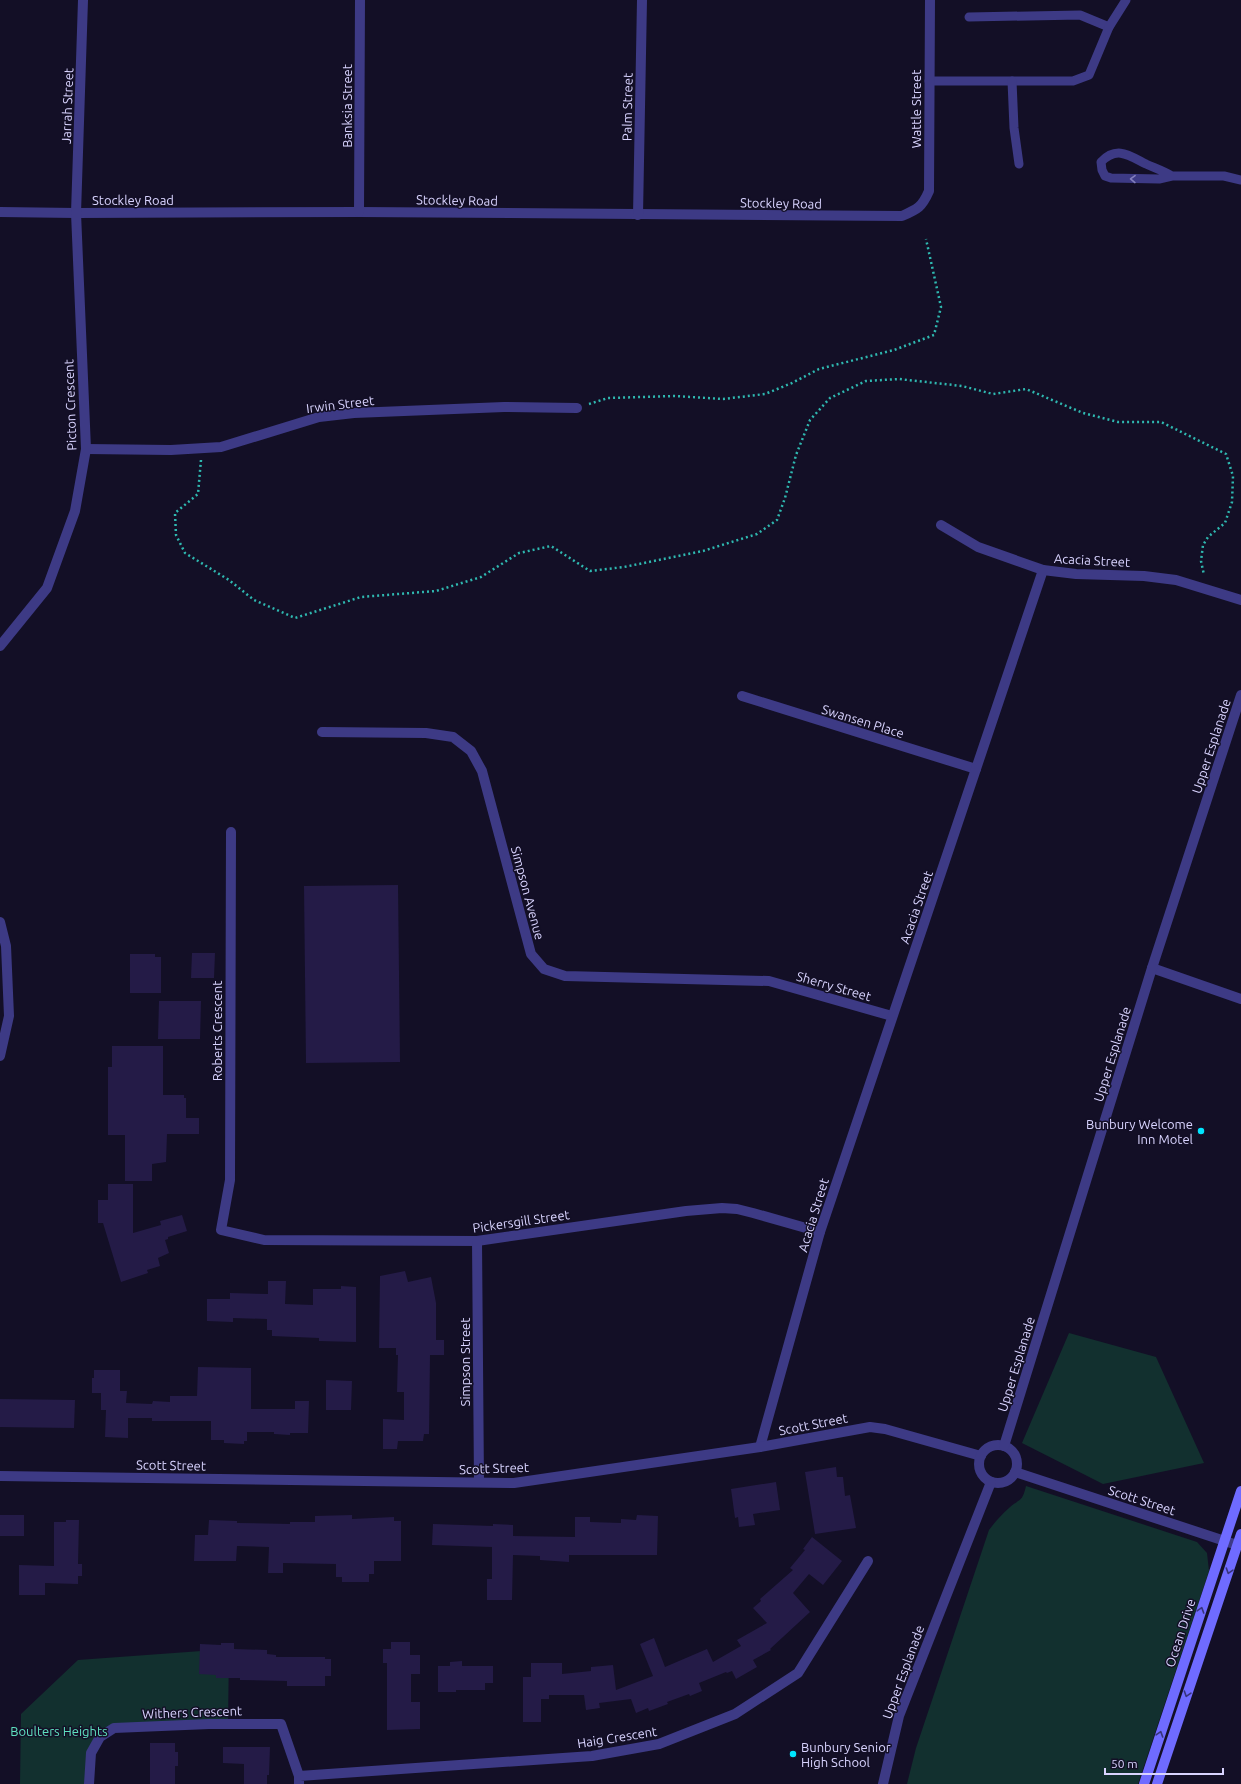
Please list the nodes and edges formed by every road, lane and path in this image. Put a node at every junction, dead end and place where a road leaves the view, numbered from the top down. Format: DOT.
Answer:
graph roads {
  1 [pos="83,0"];
  2 [pos="360,0"];
  3 [pos="642,0"];
  4 [pos="930,0"];
  5 [pos="1126,0"];
  6 [pos="969,17"];
  7 [pos="1109,27"];
  8 [pos="929,81"];
  9 [pos="1012,81"];
  10 [pos="1019,164"];
  11 [pos="1172,176"];
  12 [pos="1241,180"];
  13 [pos="913,211"];
  14 [pos="0,212"];
  15 [pos="360,212"];
  16 [pos="76,214"];
  17 [pos="638,214"];
  18 [pos="926,239"];
  19 [pos="577,408"];
  20 [pos="203,448"];
  21 [pos="86,449"];
  22 [pos="941,525"];
  23 [pos="1043,570"];
  24 [pos="1207,590"];
  25 [pos="1241,600"];
  26 [pos="0,646"];
  27 [pos="1241,695"];
  28 [pos="742,696"];
  29 [pos="322,732"];
  30 [pos="976,769"];
  31 [pos="231,832"];
  32 [pos="0,922"];
  33 [pos="1152,968"];
  34 [pos="769,981"];
  35 [pos="1241,999"];
  36 [pos="892,1016"];
  37 [pos="0,1056"];
  38 [pos="221,1230"];
  39 [pos="820,1232"];
  40 [pos="477,1241"];
  41 [pos="1004,1446"];
  42 [pos="760,1447"];
  43 [pos="981,1456"];
  44 [pos="1015,1472"];
  45 [pos="0,1476"];
  46 [pos="479,1482"];
  47 [pos="991,1482"];
  48 [pos="1241,1491"];
  49 [pos="1241,1534"];
  50 [pos="1224,1540"];
  51 [pos="1237,1545"];
  52 [pos="868,1561"];
  53 [pos="299,1780"];
  54 [pos="89,1784"];
  55 [pos="883,1784"];
  56 [pos="1144,1784"];
  57 [pos="1157,1784"];
  1 -- 16 [label="street, Jarrah Street"];
  2 -- 15 [label="street, Banksia Street"];
  3 -- 17 [label="street, Palm Street"];
  4 -- 8 [label="street, Wattle Street"];
  5 -- 7 [label="lane"];
  6 -- 7 [label="lane"];
  7 -- 9 [label="lane"];
  8 -- 9 [label="lane"];
  8 -- 13 [label="street, Wattle Street"];
  9 -- 10 [label="lane"];
  11 -- 11 [label="lane, one-way"];
  11 -- 12 [label="lane"];
  13 -- 17 [label="street, Stockley Road"];
  14 -- 16 [label="street, Stockley Road"];
  15 -- 16 [label="street, Stockley Road"];
  15 -- 17 [label="street, Stockley Road"];
  16 -- 21 [label="street, Picton Crescent"];
  18 -- 19 [label="path"];
  19 -- 20 [label="street, Irwin Street"];
  20 -- 21 [label="street, Irwin Street"];
  20 -- 24 [label="path"];
  21 -- 26 [label="street, Picton Crescent"];
  22 -- 23 [label="street"];
  23 -- 24 [label="street, Acacia Street"];
  23 -- 30 [label="street, Acacia Street"];
  24 -- 25 [label="street, Acacia Street"];
  27 -- 33 [label="street, Upper Esplanade"];
  28 -- 30 [label="street, Swansen Place"];
  29 -- 34 [label="street, Simpson Avenue"];
  30 -- 36 [label="street, Acacia Street"];
  31 -- 38 [label="street, Roberts Crescent"];
  32 -- 37 [label="street"];
  33 -- 35 [label="street"];
  33 -- 41 [label="street, Upper Esplanade"];
  34 -- 36 [label="street, Sherry Street"];
  36 -- 39 [label="street, Acacia Street"];
  38 -- 40 [label="street, Pickersgill Street"];
  39 -- 40 [label="street, Pickersgill Street"];
  39 -- 42 [label="street, Acacia Street"];
  40 -- 46 [label="street, Simpson Street"];
  41 -- 43 [label="street"];
  41 -- 44 [label="street"];
  42 -- 43 [label="street, Scott Street"];
  42 -- 46 [label="street, Scott Street"];
  43 -- 47 [label="street"];
  44 -- 47 [label="street"];
  44 -- 50 [label="street, Scott Street"];
  45 -- 46 [label="street, Scott Street"];
  47 -- 55 [label="street, Upper Esplanade"];
  48 -- 50 [label="main road, Ocean Drive"];
  49 -- 51 [label="main road, Ocean Drive"];
  50 -- 51 [label="street, Scott Street"];
  56 -- 50 [label="main road, Ocean Drive, one-way"];
  51 -- 57 [label="main road, Ocean Drive, one-way"];
  52 -- 53 [label="street, Haig Crescent"];
  53 -- 54 [label="street, Withers Crescent"];
}
